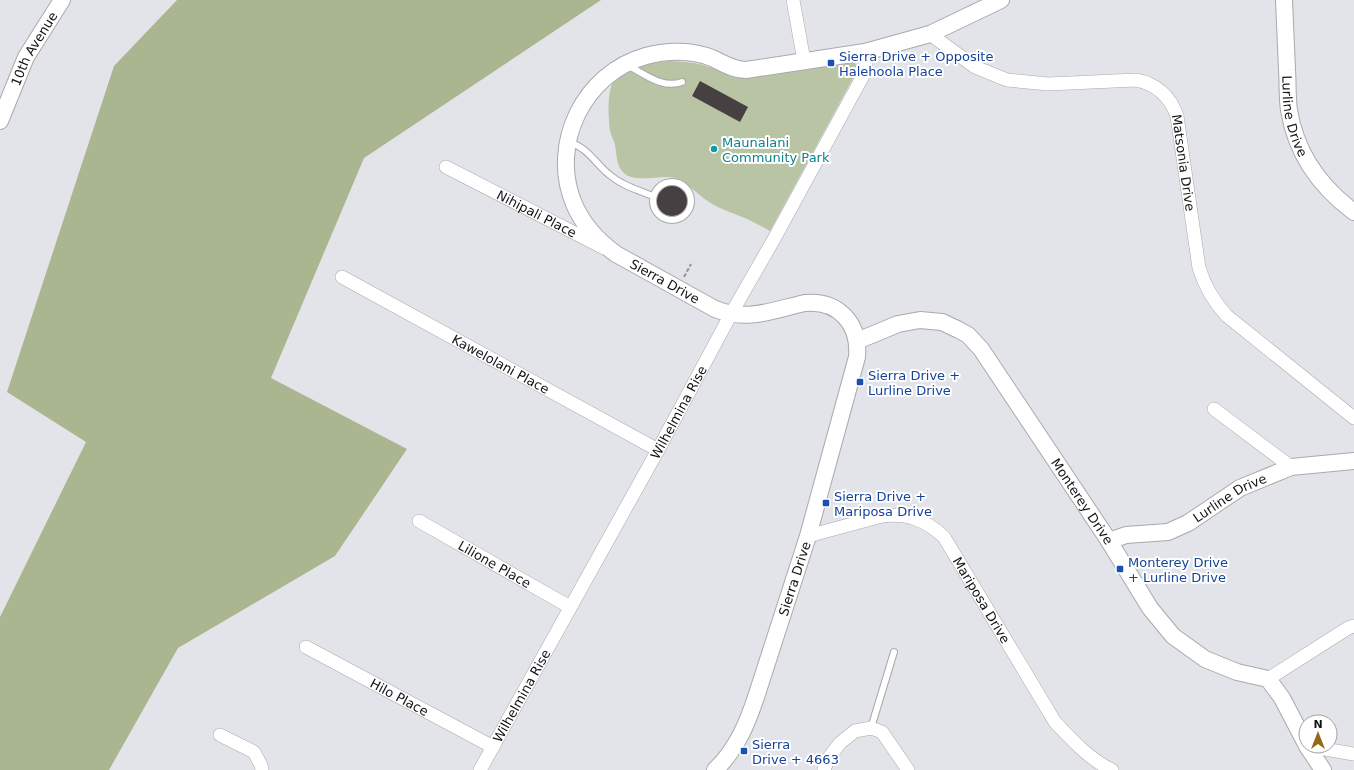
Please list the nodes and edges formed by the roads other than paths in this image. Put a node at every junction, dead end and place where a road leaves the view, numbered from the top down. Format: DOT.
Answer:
graph roads {
  1 [pos="62,0"];
  2 [pos="794,0"];
  3 [pos="1001,0"];
  4 [pos="1284,0"];
  5 [pos="930,34"];
  6 [pos="865,52"];
  7 [pos="804,61"];
  8 [pos="626,64"];
  9 [pos="682,82"];
  10 [pos="0,121"];
  11 [pos="567,143"];
  12 [pos="446,167"];
  13 [pos="653,196"];
  14 [pos="1354,212"];
  15 [pos="628,260"];
  16 [pos="342,277"];
  17 [pos="730,314"];
  18 [pos="857,341"];
  19 [pos="1214,409"];
  20 [pos="1354,418"];
  21 [pos="658,450"];
  22 [pos="1354,461"];
  23 [pos="1291,467"];
  24 [pos="419,521"];
  25 [pos="808,536"];
  26 [pos="1109,541"];
  27 [pos="570,607"];
  28 [pos="1354,626"];
  29 [pos="306,647"];
  30 [pos="894,652"];
  31 [pos="1268,679"];
  32 [pos="871,728"];
  33 [pos="1298,729"];
  34 [pos="220,735"];
  35 [pos="493,747"];
  36 [pos="1338,751"];
  37 [pos="1312,754"];
  38 [pos="1354,754"];
  39 [pos="262,770"];
  40 [pos="480,770"];
  41 [pos="715,770"];
  42 [pos="824,770"];
  43 [pos="908,770"];
  44 [pos="1112,770"];
  45 [pos="1323,770"];
  1 -- 10 [label="street, 10th Avenue"];
  2 -- 7 [label="street"];
  3 -- 5 [label="street, Sierra Drive"];
  4 -- 14 [label="street, Lurline Drive"];
  5 -- 6 [label="street, Sierra Drive"];
  5 -- 20 [label="street, Matsonia Drive"];
  6 -- 7 [label="street, Sierra Drive"];
  6 -- 17 [label="street, Wilhelmina Rise"];
  7 -- 8 [label="street, Sierra Drive"];
  8 -- 9 [label="lane"];
  8 -- 11 [label="street, Sierra Drive"];
  11 -- 13 [label="lane"];
  11 -- 15 [label="street, Sierra Drive"];
  12 -- 15 [label="street, Nihipali Place"];
  13 -- 13 [label="lane"];
  15 -- 17 [label="street, Sierra Drive"];
  16 -- 21 [label="street, Kawelolani Place"];
  17 -- 18 [label="street, Sierra Drive"];
  17 -- 21 [label="street, Wilhelmina Rise"];
  18 -- 25 [label="street, Sierra Drive"];
  18 -- 26 [label="street, Monterey Drive"];
  19 -- 23 [label="street"];
  21 -- 27 [label="street, Wilhelmina Rise"];
  22 -- 23 [label="street, Lurline Drive"];
  23 -- 26 [label="street, Lurline Drive"];
  24 -- 27 [label="street, Lilione Place"];
  25 -- 41 [label="street, Sierra Drive"];
  25 -- 44 [label="street, Mariposa Drive"];
  26 -- 31 [label="street, Monterey Drive"];
  27 -- 35 [label="street, Wilhelmina Rise"];
  28 -- 31 [label="street"];
  29 -- 35 [label="street, Hilo Place"];
  30 -- 32 [label="lane"];
  31 -- 33 [label="street"];
  32 -- 42 [label="street"];
  32 -- 43 [label="street"];
  34 -- 39 [label="street"];
  35 -- 40 [label="street, Wilhelmina Rise"];
  36 -- 38 [label="street"];
  37 -- 45 [label="street"];
}
